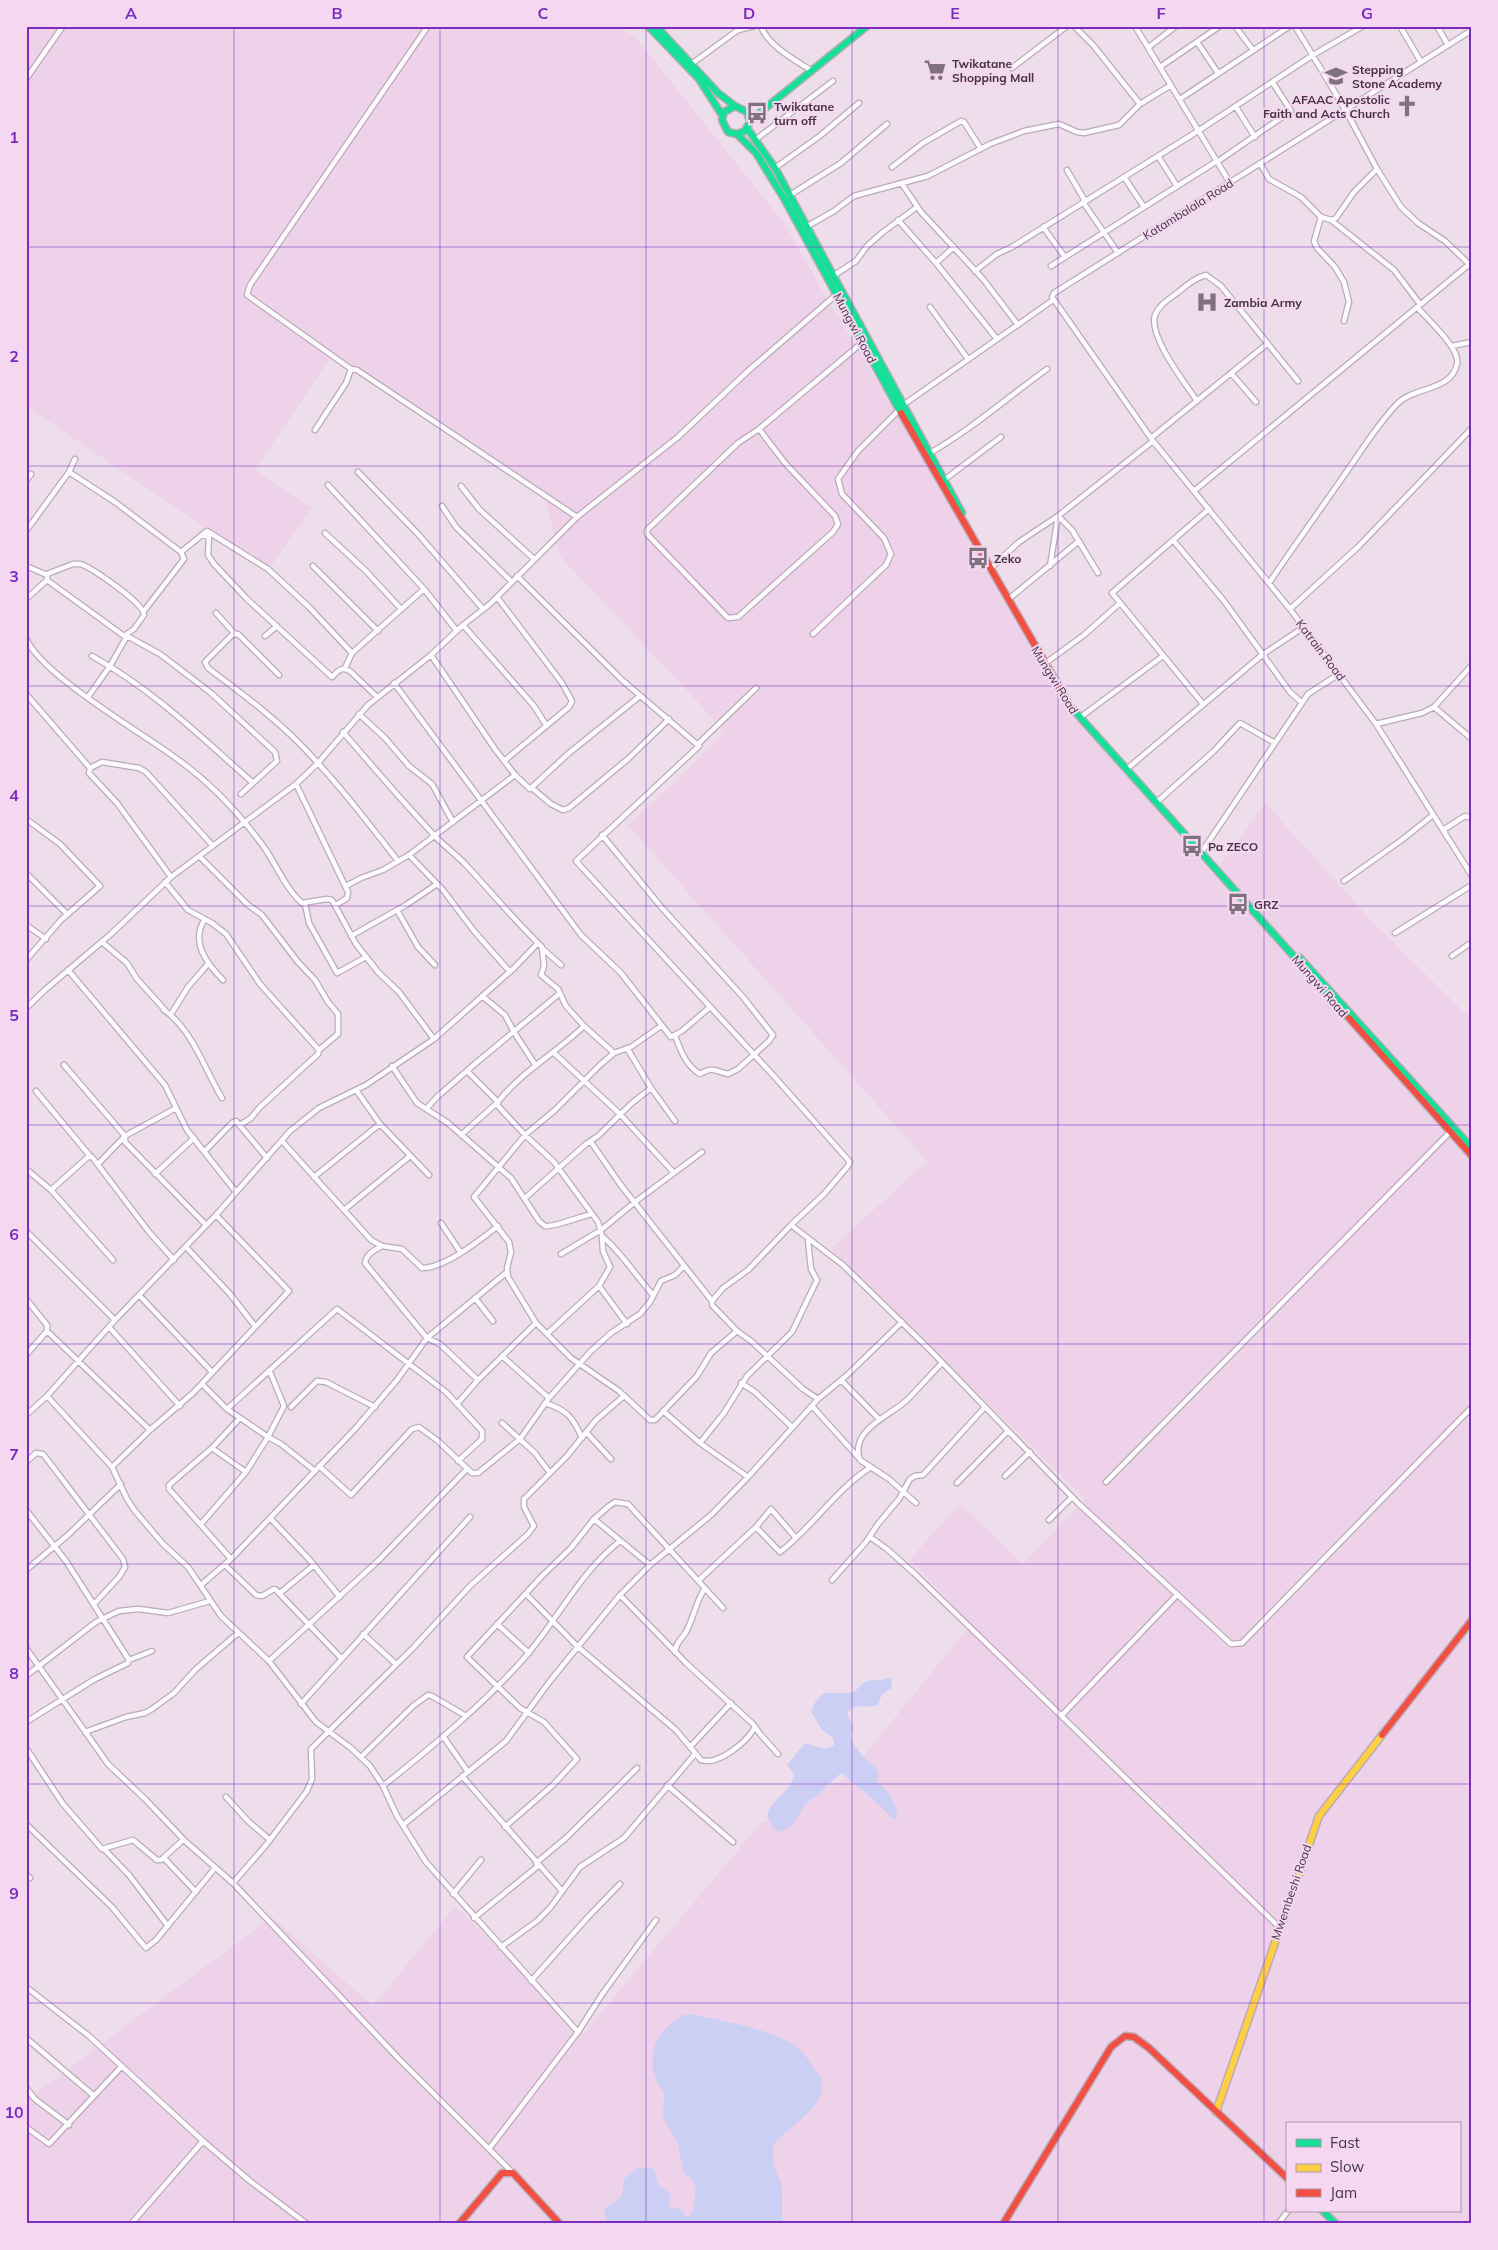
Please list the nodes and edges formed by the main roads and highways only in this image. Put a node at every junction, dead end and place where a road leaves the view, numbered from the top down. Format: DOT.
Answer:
graph roads {
  1 [pos="648,26"];
  2 [pos="656,26"];
  3 [pos="867,26"];
  4 [pos="690,65"];
  5 [pos="735,106"];
  6 [pos="763,110"];
  7 [pos="747,112"];
  8 [pos="722,115"];
  9 [pos="748,125"];
  10 [pos="738,134"];
  11 [pos="839,292"];
  12 [pos="901,408"];
  13 [pos="1452,1130"];
  14 [pos="1472,1148"];
  15 [pos="1472,1156"];
  16 [pos="1472,1620"];
  17 [pos="1216,2112"];
  18 [pos="1286,2177"];
  19 [pos="1324,2212"];
  20 [pos="459,2224"];
  21 [pos="560,2224"];
  22 [pos="1004,2224"];
  23 [pos="1336,2224"];
  1 -- 4 [label="main road"];
  2 -- 4 [label="main road"];
  3 -- 6 [label="main road"];
  4 -- 5 [label="main road"];
  4 -- 8 [label="main road"];
  5 -- 7 [label="main road"];
  5 -- 8 [label="main road"];
  6 -- 7 [label="main road"];
  6 -- 9 [label="main road"];
  7 -- 9 [label="main road"];
  8 -- 10 [label="main road"];
  9 -- 10 [label="main road"];
  9 -- 11 [label="main road, Mungwi Road"];
  10 -- 11 [label="main road, Mungwi Road"];
  11 -- 12 [label="main road, Mungwi Road"];
  11 -- 12 [label="main road, Mungwi Road"];
  12 -- 13 [label="main road, Mungwi Road"];
  12 -- 13 [label="main road, Mungwi Road"];
  13 -- 14 [label="main road, Mungwi Road"];
  13 -- 15 [label="main road, Mungwi Road"];
  16 -- 17 [label="main road, Mwembeshi Road"];
  17 -- 18 [label="main road"];
  17 -- 22 [label="main road"];
  19 -- 23 [label="main road"];
  20 -- 21 [label="main road"];
}
